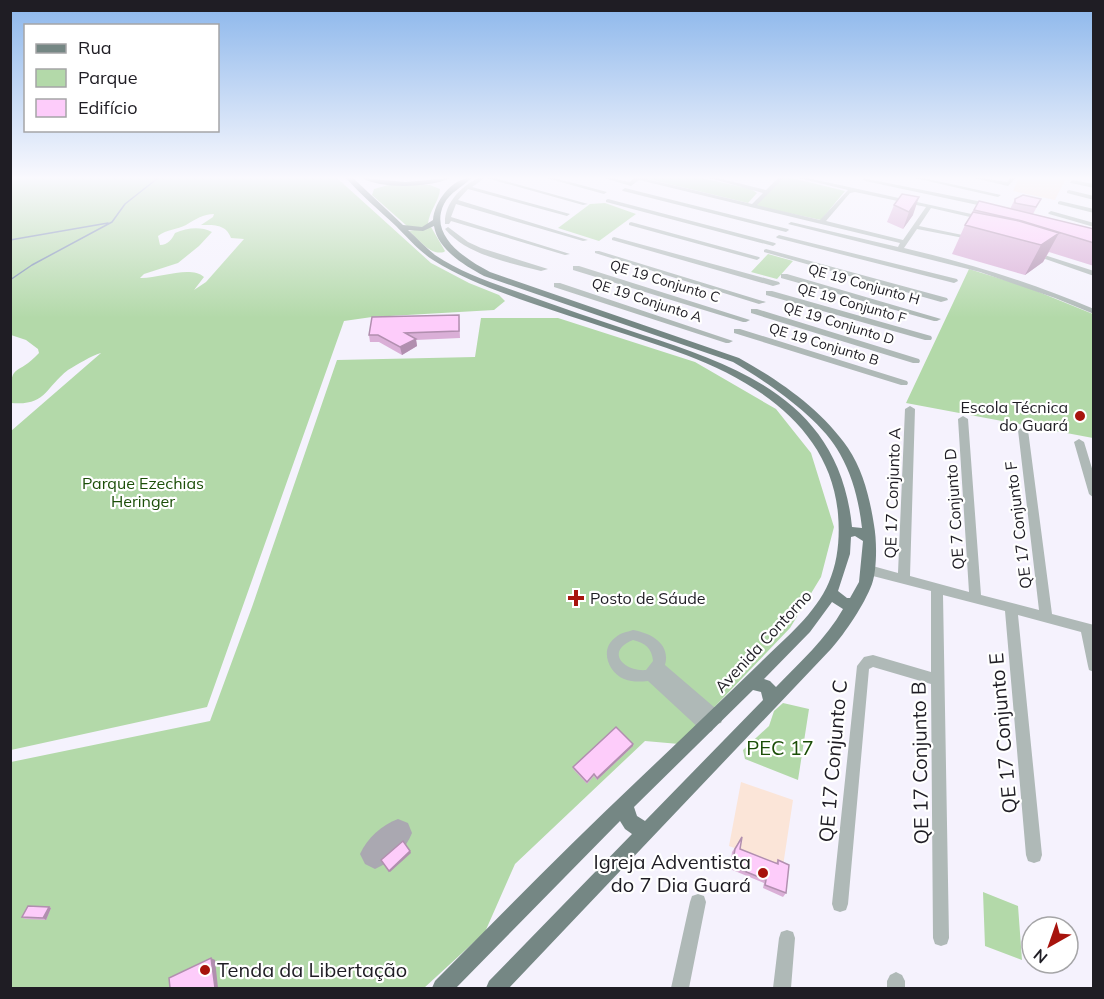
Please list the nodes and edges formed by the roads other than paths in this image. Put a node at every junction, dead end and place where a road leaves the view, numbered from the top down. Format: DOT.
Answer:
graph roads {
  1 [pos="791,224"];
  2 [pos="400,225"];
  3 [pos="442,225"];
  4 [pos="533,225"];
  5 [pos="633,225"];
  6 [pos="699,225"];
  7 [pos="764,225"];
  8 [pos="794,225"];
  9 [pos="833,225"];
  10 [pos="932,225"];
  11 [pos="403,227"];
  12 [pos="916,227"];
  13 [pos="786,230"];
  14 [pos="779,237"];
  15 [pos="614,238"];
  16 [pos="585,240"];
  17 [pos="905,242"];
  18 [pos="773,244"];
  19 [pos="1030,249"];
  20 [pos="899,250"];
  21 [pos="1020,250"];
  22 [pos="450,251"];
  23 [pos="766,251"];
  24 [pos="597,252"];
  25 [pos="567,254"];
  26 [pos="1046,255"];
  27 [pos="432,256"];
  28 [pos="757,258"];
  29 [pos="798,260"];
  30 [pos="576,268"];
  31 [pos="544,269"];
  32 [pos="1094,269"];
  33 [pos="742,274"];
  34 [pos="1094,274"];
  35 [pos="784,276"];
  36 [pos="954,281"];
  37 [pos="776,284"];
  38 [pos="557,285"];
  39 [pos="769,293"];
  40 [pos="944,300"];
  41 [pos="762,302"];
  42 [pos="754,310"];
  43 [pos="1094,312"];
  44 [pos="937,319"];
  45 [pos="746,320"];
  46 [pos="737,331"];
  47 [pos="928,338"];
  48 [pos="729,340"];
  49 [pos="683,345"];
  50 [pos="719,352"];
  51 [pos="916,361"];
  52 [pos="744,371"];
  53 [pos="904,383"];
  54 [pos="910,409"];
  55 [pos="963,418"];
  56 [pos="1023,430"];
  57 [pos="1079,442"];
  58 [pos="1094,495"];
  59 [pos="846,533"];
  60 [pos="870,539"];
  61 [pos="869,570"];
  62 [pos="904,579"];
  63 [pos="937,587"];
  64 [pos="831,593"];
  65 [pos="975,597"];
  66 [pos="855,604"];
  67 [pos="1011,607"];
  68 [pos="1046,617"];
  69 [pos="1090,629"];
  70 [pos="1094,666"];
  71 [pos="654,671"];
  72 [pos="938,680"];
  73 [pos="750,683"];
  74 [pos="771,702"];
  75 [pos="712,722"];
  76 [pos="625,804"];
  77 [pos="649,830"];
  78 [pos="1034,855"];
  79 [pos="698,902"];
  80 [pos="840,904"];
  81 [pos="941,938"];
  82 [pos="787,939"];
  83 [pos="442,988"];
  84 [pos="496,988"];
  85 [pos="680,988"];
  86 [pos="782,988"];
  1 -- 13 [label="street"];
  2 -- 11 [label="main road, Avenida Contorno"];
  3 -- 11 [label="main road"];
  3 -- 22 [label="main road, Avenida Contorno"];
  3 -- 25 [label="street"];
  3 -- 31 [label="street"];
  4 -- 16 [label="street"];
  5 -- 28 [label="street"];
  6 -- 18 [label="street"];
  7 -- 13 [label="street"];
  8 -- 20 [label="street"];
  9 -- 17 [label="street"];
  10 -- 12 [label="street"];
  11 -- 27 [label="main road, Avenida Contorno"];
  12 -- 17 [label="street"];
  13 -- 14 [label="street"];
  14 -- 18 [label="street"];
  14 -- 36 [label="street"];
  15 -- 33 [label="street"];
  17 -- 20 [label="street"];
  18 -- 23 [label="street"];
  19 -- 26 [label="street"];
  20 -- 43 [label="street"];
  21 -- 26 [label="street"];
  22 -- 27 [label="main road"];
  22 -- 49 [label="main road, Avenida Contorno"];
  23 -- 28 [label="street"];
  23 -- 29 [label="street"];
  24 -- 41 [label="street"];
  26 -- 32 [label="street"];
  26 -- 34 [label="street"];
  27 -- 49 [label="main road, Avenida Contorno"];
  28 -- 33 [label="street"];
  29 -- 35 [label="street"];
  29 -- 40 [label="street"];
  30 -- 45 [label="street, QE 19 Conjunto C"];
  33 -- 37 [label="street"];
  35 -- 37 [label="street"];
  35 -- 44 [label="street, QE 19 Conjunto H"];
  37 -- 39 [label="street"];
  38 -- 48 [label="street, QE 19 Conjunto A"];
  39 -- 41 [label="street"];
  39 -- 47 [label="street, QE 19 Conjunto F"];
  41 -- 42 [label="street"];
  42 -- 45 [label="street"];
  42 -- 51 [label="street, QE 19 Conjunto D"];
  45 -- 46 [label="street"];
  46 -- 48 [label="street"];
  46 -- 53 [label="street, QE 19 Conjunto B"];
  48 -- 50 [label="street"];
  49 -- 50 [label="main road, Avenida Contorno"];
  49 -- 52 [label="main road, Avenida Contorno"];
  50 -- 52 [label="main road, Avenida Contorno"];
  52 -- 59 [label="main road, Avenida Contorno"];
  52 -- 60 [label="main road, Avenida Contorno"];
  54 -- 62 [label="street, QE 17 Conjunto A"];
  55 -- 65 [label="street, QE 7 Conjunto D"];
  56 -- 68 [label="street, QE 17 Conjunto F"];
  57 -- 58 [label="street"];
  59 -- 60 [label="main road"];
  59 -- 64 [label="main road, Avenida Contorno"];
  60 -- 61 [label="main road, Avenida Contorno"];
  61 -- 62 [label="street"];
  61 -- 66 [label="main road, Avenida Contorno"];
  62 -- 63 [label="street"];
  63 -- 65 [label="street"];
  63 -- 72 [label="street, QE 17 Conjunto B"];
  64 -- 66 [label="main road"];
  64 -- 73 [label="main road, Avenida Contorno"];
  65 -- 67 [label="street"];
  66 -- 74 [label="main road, Avenida Contorno"];
  67 -- 68 [label="street"];
  67 -- 78 [label="street, QE 17 Conjunto E"];
  68 -- 69 [label="street"];
  69 -- 70 [label="street"];
  71 -- 75 [label="street"];
  72 -- 80 [label="street, QE 17 Conjunto C"];
  72 -- 81 [label="street, QE 17 Conjunto B"];
  73 -- 74 [label="main road"];
  73 -- 75 [label="main road, Avenida Contorno"];
  74 -- 77 [label="main road, Avenida Contorno"];
  75 -- 76 [label="main road, Avenida Contorno"];
  76 -- 77 [label="main road"];
  76 -- 83 [label="main road, Avenida Contorno"];
  77 -- 84 [label="main road, Avenida Contorno"];
  79 -- 85 [label="street"];
  82 -- 86 [label="street"];
}
